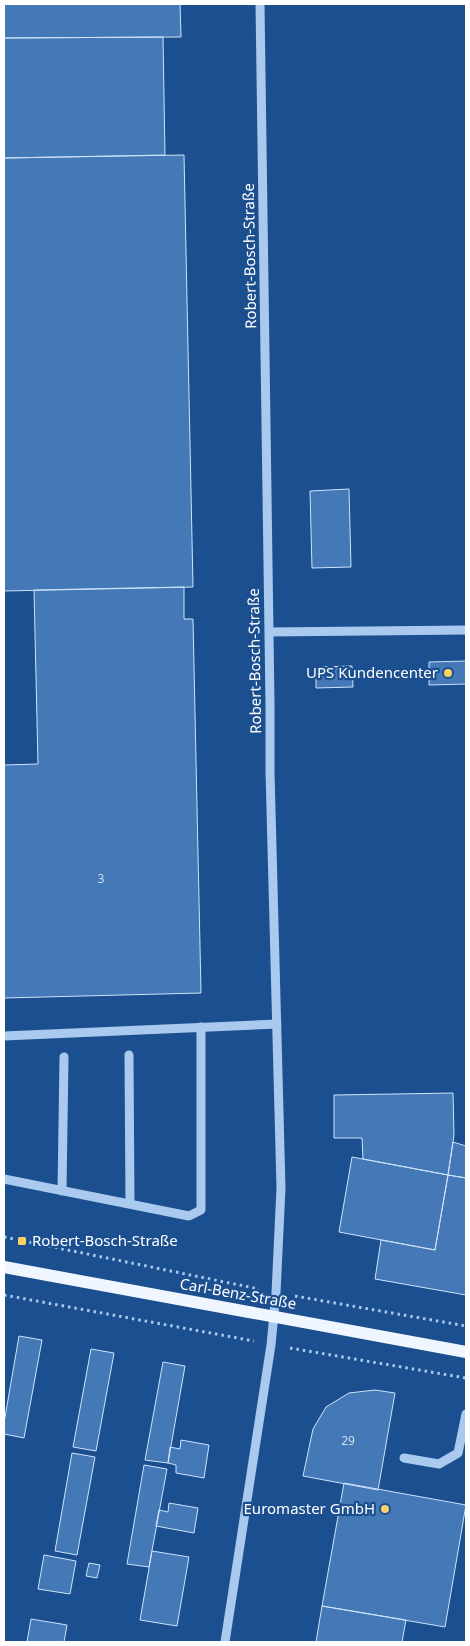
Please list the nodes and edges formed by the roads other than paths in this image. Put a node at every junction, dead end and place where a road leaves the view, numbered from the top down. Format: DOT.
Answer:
graph roads {
  1 [pos="260,4"];
  2 [pos="466,630"];
  3 [pos="269,632"];
  4 [pos="277,1024"];
  5 [pos="202,1027"];
  6 [pos="4,1036"];
  7 [pos="129,1055"];
  8 [pos="64,1057"];
  9 [pos="4,1179"];
  10 [pos="62,1191"];
  11 [pos="130,1204"];
  12 [pos="4,1267"];
  13 [pos="274,1317"];
  14 [pos="466,1352"];
  15 [pos="466,1414"];
  16 [pos="404,1458"];
  17 [pos="225,1642"];
  1 -- 3 [label="street, Robert-Bosch-Straße"];
  2 -- 3 [label="street"];
  3 -- 4 [label="street, Robert-Bosch-Straße"];
  4 -- 5 [label="street"];
  4 -- 13 [label="street, Robert-Bosch-Straße"];
  5 -- 6 [label="street"];
  5 -- 11 [label="street"];
  7 -- 11 [label="street"];
  8 -- 10 [label="street"];
  9 -- 10 [label="street"];
  10 -- 11 [label="street"];
  12 -- 13 [label="main road, Carl-Benz-Straße"];
  13 -- 14 [label="main road, Carl-Benz-Straße"];
  13 -- 17 [label="street, Robert-Bosch-Straße"];
  15 -- 16 [label="street"];
}
